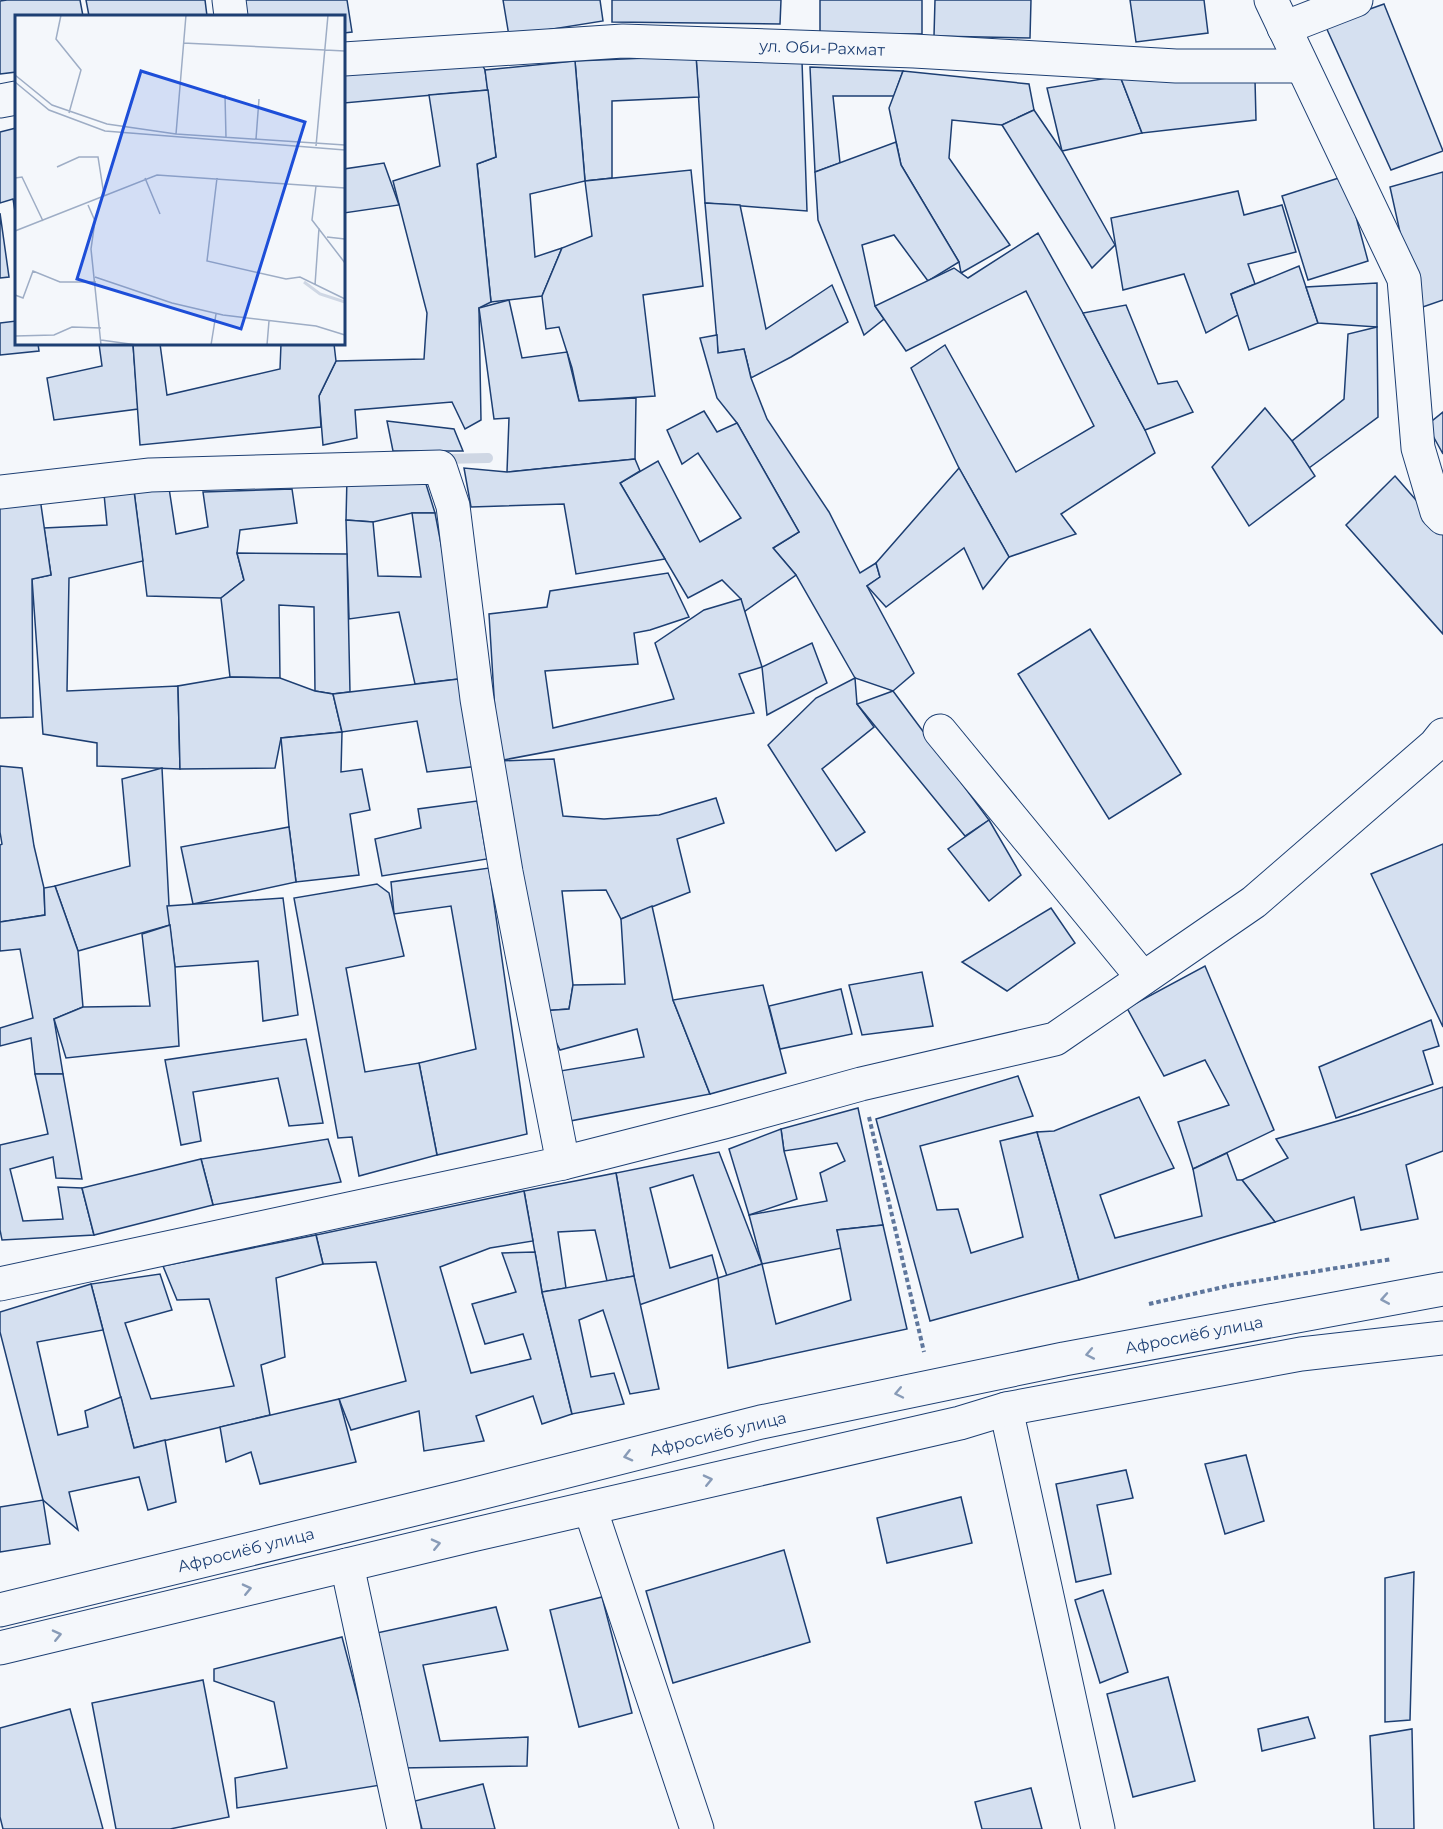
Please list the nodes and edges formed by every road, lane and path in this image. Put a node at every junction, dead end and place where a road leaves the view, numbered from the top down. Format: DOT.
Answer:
graph roads {
  1 [pos="229,0"];
  2 [pos="1356,0"];
  3 [pos="1277,14"];
  4 [pos="231,15"];
  5 [pos="345,59"];
  6 [pos="1301,66"];
  7 [pos="15,98"];
  8 [pos="0,101"];
  9 [pos="0,492"];
  10 [pos="1443,518"];
  11 [pos="940,731"];
  12 [pos="1440,748"];
  13 [pos="1143,978"];
  14 [pos="861,1084"];
  15 [pos="563,1163"];
  16 [pos="0,1284"];
  17 [pos="1443,1289"];
  18 [pos="1443,1338"];
  19 [pos="933,1386"];
  20 [pos="1006,1408"];
  21 [pos="590,1508"];
  22 [pos="347,1565"];
  23 [pos="0,1610"];
  24 [pos="0,1648"];
  25 [pos="404,1829"];
  26 [pos="697,1829"];
  27 [pos="1098,1829"];
  1 -- 4 [label="street"];
  2 -- 3 [label="street"];
  3 -- 6 [label="street"];
  5 -- 6 [label="street, ул. Оби-Рахмат"];
  6 -- 10 [label="street"];
  7 -- 8 [label="street"];
  9 -- 15 [label="street"];
  11 -- 13 [label="street"];
  12 -- 13 [label="street"];
  13 -- 14 [label="street"];
  14 -- 15 [label="street"];
  14 -- 19 [label="path"];
  15 -- 16 [label="street"];
  17 -- 19 [label="street, Афросиёб улица, one-way"];
  18 -- 20 [label="street"];
  19 -- 23 [label="street, Афросиёб улица, one-way"];
  21 -- 20 [label="street, one-way"];
  20 -- 27 [label="street"];
  22 -- 21 [label="street, one-way"];
  21 -- 26 [label="street"];
  24 -- 22 [label="street, one-way"];
  22 -- 25 [label="street"];
}
